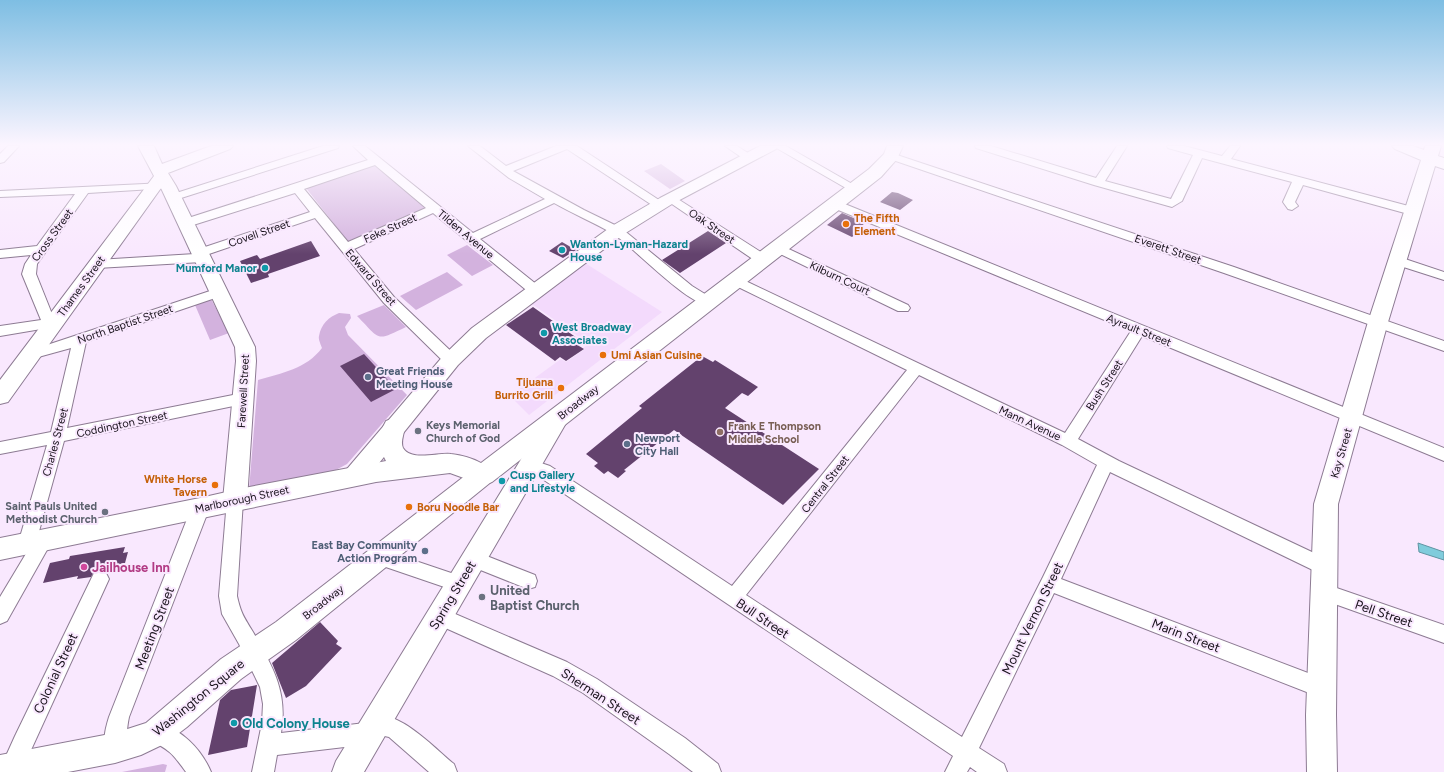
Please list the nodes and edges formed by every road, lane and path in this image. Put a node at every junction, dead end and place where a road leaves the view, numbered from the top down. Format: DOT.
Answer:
graph roads {
  1 [pos="167,182"];
  2 [pos="314,182"];
  3 [pos="402,182"];
  4 [pos="525,182"];
  5 [pos="632,182"];
  6 [pos="701,182"];
  7 [pos="843,182"];
  8 [pos="864,182"];
  9 [pos="981,182"];
  10 [pos="1095,182"];
  11 [pos="1185,182"];
  12 [pos="1298,182"];
  13 [pos="1306,182"];
  14 [pos="1424,182"];
  15 [pos="163,183"];
  16 [pos="1098,183"];
  17 [pos="297,188"];
  18 [pos="855,189"];
  19 [pos="84,190"];
  20 [pos="0,194"];
  21 [pos="554,199"];
  22 [pos="665,201"];
  23 [pos="835,204"];
  24 [pos="1292,206"];
  25 [pos="435,208"];
  26 [pos="1412,211"];
  27 [pos="318,213"];
  28 [pos="186,223"];
  29 [pos="617,231"];
  30 [pos="471,239"];
  31 [pos="345,248"];
  32 [pos="778,248"];
  33 [pos="41,250"];
  34 [pos="0,254"];
  35 [pos="201,255"];
  36 [pos="758,256"];
  37 [pos="1396,260"];
  38 [pos="97,264"];
  39 [pos="1444,276"];
  40 [pos="735,280"];
  41 [pos="536,291"];
  42 [pos="219,292"];
  43 [pos="708,302"];
  44 [pos="903,308"];
  45 [pos="1378,322"];
  46 [pos="54,323"];
  47 [pos="1139,330"];
  48 [pos="0,331"];
  49 [pos="80,339"];
  50 [pos="1444,346"];
  51 [pos="31,354"];
  52 [pos="451,360"];
  53 [pos="916,368"];
  54 [pos="7,379"];
  55 [pos="0,396"];
  56 [pos="243,399"];
  57 [pos="1351,417"];
  58 [pos="558,418"];
  59 [pos="394,427"];
  60 [pos="57,438"];
  61 [pos="1068,441"];
  62 [pos="0,448"];
  63 [pos="1444,455"];
  64 [pos="1106,463"];
  65 [pos="427,465"];
  66 [pos="529,466"];
  67 [pos="483,475"];
  68 [pos="355,476"];
  69 [pos="234,500"];
  70 [pos="200,509"];
  71 [pos="35,542"];
  72 [pos="0,549"];
  73 [pos="380,557"];
  74 [pos="474,559"];
  75 [pos="100,579"];
  76 [pos="1325,580"];
  77 [pos="528,581"];
  78 [pos="1050,583"];
  79 [pos="459,584"];
  80 [pos="733,598"];
  81 [pos="0,615"];
  82 [pos="439,616"];
  83 [pos="1444,634"];
  84 [pos="254,653"];
  85 [pos="1322,688"];
  86 [pos="372,729"];
  87 [pos="156,733"];
  88 [pos="269,745"];
  89 [pos="115,748"];
  90 [pos="966,752"];
  91 [pos="6,769"];
  92 [pos="200,772"];
  93 [pos="263,772"];
  94 [pos="346,772"];
  95 [pos="446,772"];
  96 [pos="710,772"];
  97 [pos="956,772"];
  98 [pos="996,772"];
  99 [pos="1322,772"];
  1 -- 15 [label="street"];
  2 -- 17 [label="street"];
  3 -- 25 [label="street, Tilden Avenue"];
  4 -- 21 [label="street"];
  5 -- 22 [label="street, Oak Street"];
  6 -- 22 [label="street"];
  7 -- 18 [label="street"];
  8 -- 18 [label="main road, Broadway"];
  9 -- 45 [label="street, Everett Street"];
  10 -- 16 [label="street"];
  11 -- 16 [label="street"];
  12 -- 24 [label="street"];
  13 -- 26 [label="street"];
  14 -- 26 [label="street, Kay Street"];
  15 -- 19 [label="street"];
  15 -- 28 [label="street, Farewell Street"];
  15 -- 38 [label="street, Thames Street"];
  17 -- 27 [label="street, Edward Street"];
  17 -- 28 [label="street"];
  18 -- 23 [label="main road, Broadway"];
  19 -- 20 [label="street"];
  19 -- 33 [label="street, Cross Street"];
  21 -- 29 [label="street"];
  21 -- 30 [label="street"];
  22 -- 29 [label="street"];
  22 -- 36 [label="street, Oak Street"];
  23 -- 32 [label="main road, Broadway"];
  23 -- 47 [label="street, Ayrault Street"];
  25 -- 30 [label="street, Tilden Avenue"];
  25 -- 31 [label="street, Feke Street"];
  26 -- 37 [label="street, Kay Street"];
  27 -- 31 [label="street, Edward Street"];
  27 -- 35 [label="street, Covell Street"];
  28 -- 35 [label="street, Farewell Street"];
  29 -- 41 [label="street"];
  29 -- 43 [label="street"];
  30 -- 41 [label="street, Tilden Avenue"];
  31 -- 52 [label="street, Edward Street"];
  32 -- 36 [label="main road, Broadway"];
  32 -- 44 [label="street, Kilburn Court"];
  33 -- 34 [label="street"];
  33 -- 46 [label="street, Cross Street"];
  35 -- 38 [label="street, Covell Street"];
  35 -- 42 [label="street, Farewell Street"];
  36 -- 40 [label="main road, Broadway"];
  37 -- 39 [label="street"];
  37 -- 45 [label="street, Kay Street"];
  38 -- 46 [label="street, Thames Street"];
  40 -- 43 [label="main road, Broadway"];
  40 -- 53 [label="street, Mann Avenue"];
  41 -- 52 [label="street"];
  42 -- 49 [label="street, North Baptist Street"];
  42 -- 56 [label="street, Farewell Street"];
  43 -- 58 [label="main road, Broadway"];
  45 -- 50 [label="street, Everett Street"];
  45 -- 57 [label="street, Kay Street"];
  46 -- 48 [label="street"];
  46 -- 51 [label="street, Thames Street"];
  47 -- 57 [label="street, Ayrault Street"];
  47 -- 61 [label="street, Bush Street"];
  49 -- 51 [label="street, North Baptist Street"];
  49 -- 60 [label="street, Charles Street"];
  51 -- 54 [label="street, Thames Street"];
  52 -- 59 [label="street"];
  53 -- 61 [label="street, Mann Avenue"];
  53 -- 80 [label="street, Central Street"];
  54 -- 55 [label="street, Thames Street"];
  56 -- 60 [label="street, Coddington Street"];
  56 -- 69 [label="street, Farewell Street"];
  57 -- 63 [label="street, Ayrault Street"];
  57 -- 76 [label="street, Kay Street"];
  58 -- 66 [label="street, Spring Street"];
  58 -- 67 [label="main road, Broadway"];
  59 -- 65 [label="main road"];
  59 -- 68 [label="street"];
  60 -- 62 [label="street, Coddington Street"];
  60 -- 71 [label="street, Charles Street"];
  61 -- 64 [label="street, Mann Avenue"];
  64 -- 76 [label="street, Mann Avenue"];
  64 -- 78 [label="street, Mount Vernon Street"];
  65 -- 67 [label="main road, Marlborough Street"];
  65 -- 68 [label="main road, Marlborough Street"];
  66 -- 74 [label="street, Spring Street"];
  66 -- 80 [label="street, Bull Street"];
  67 -- 73 [label="street, Broadway"];
  68 -- 69 [label="main road, Marlborough Street"];
  69 -- 70 [label="main road, Marlborough Street"];
  69 -- 84 [label="street, Farewell Street"];
  70 -- 71 [label="main road, Marlborough Street"];
  70 -- 89 [label="street, Meeting Street"];
  71 -- 72 [label="main road, Marlborough Street"];
  71 -- 81 [label="street, Charles Street"];
  73 -- 79 [label="street"];
  73 -- 84 [label="street, Broadway"];
  74 -- 77 [label="street"];
  74 -- 79 [label="street, Spring Street"];
  75 -- 91 [label="street, Colonial Street"];
  76 -- 83 [label="street, Pell Street"];
  76 -- 85 [label="street, Kay Street"];
  78 -- 85 [label="street, Marin Street"];
  78 -- 90 [label="street, Mount Vernon Street"];
  79 -- 82 [label="street, Spring Street"];
  80 -- 90 [label="street, Bull Street"];
  82 -- 86 [label="street, Spring Street"];
  82 -- 96 [label="street, Sherman Street"];
  84 -- 87 [label="street, Washington Square"];
  84 -- 88 [label="street, Farewell Street"];
  85 -- 99 [label="street, Kay Street"];
  86 -- 88 [label="street"];
  86 -- 94 [label="street, Spring Street"];
  86 -- 95 [label="street"];
  87 -- 89 [label="street, Washington Square"];
  87 -- 92 [label="street"];
  88 -- 93 [label="street, Farewell Street"];
  89 -- 91 [label="street, Washington Square"];
  90 -- 97 [label="street, Mount Vernon Street"];
  90 -- 98 [label="street, Bull Street"];
}
